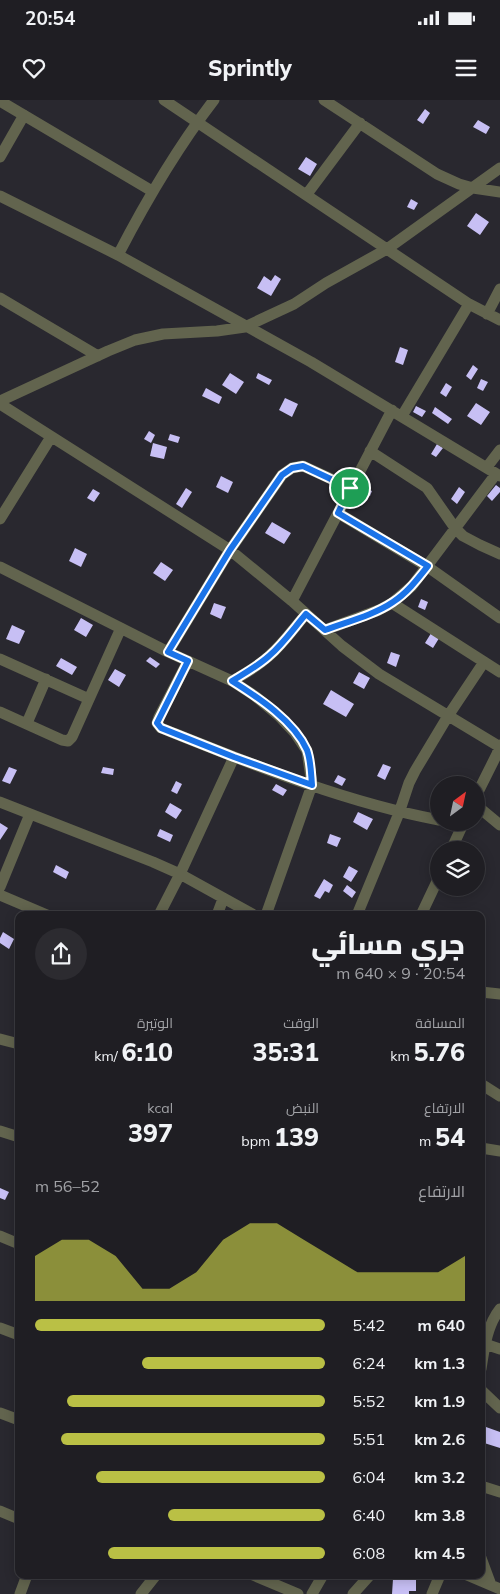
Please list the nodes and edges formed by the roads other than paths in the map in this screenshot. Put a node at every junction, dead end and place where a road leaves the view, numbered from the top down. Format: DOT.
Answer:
graph roads {
  1 [pos="164,100"];
  2 [pos="214,100"];
  3 [pos="324,100"];
  4 [pos="0,101"];
  5 [pos="24,116"];
  6 [pos="197,122"];
  7 [pos="360,124"];
  8 [pos="0,157"];
  9 [pos="500,168"];
  10 [pos="473,188"];
  11 [pos="152,191"];
  12 [pos="500,192"];
  13 [pos="307,194"];
  14 [pos="0,196"];
  15 [pos="387,249"];
  16 [pos="118,255"];
  17 [pos="500,289"];
  18 [pos="0,298"];
  19 [pos="469,304"];
  20 [pos="487,314"];
  21 [pos="500,320"];
  22 [pos="244,326"];
  23 [pos="98,356"];
  24 [pos="0,403"];
  25 [pos="397,413"];
  26 [pos="51,436"];
  27 [pos="500,450"];
  28 [pos="370,451"];
  29 [pos="494,472"];
  30 [pos="350,488"];
  31 [pos="338,513"];
  32 [pos="0,519"];
  33 [pos="455,528"];
  34 [pos="230,550"];
  35 [pos="500,554"];
  36 [pos="428,566"];
  37 [pos="0,567"];
  38 [pos="292,600"];
  39 [pos="392,603"];
  40 [pos="306,614"];
  41 [pos="500,618"];
  42 [pos="122,628"];
  43 [pos="325,630"];
  44 [pos="168,652"];
  45 [pos="0,659"];
  46 [pos="188,661"];
  47 [pos="484,662"];
  48 [pos="500,672"];
  49 [pos="46,680"];
  50 [pos="232,681"];
  51 [pos="89,699"];
  52 [pos="0,712"];
  53 [pos="448,716"];
  54 [pos="27,723"];
  55 [pos="499,750"];
  56 [pos="234,757"];
  57 [pos="485,778"];
  58 [pos="312,785"];
  59 [pos="0,802"];
  60 [pos="485,812"];
  61 [pos="399,813"];
  62 [pos="30,814"];
  63 [pos="430,818"];
  64 [pos="500,825"];
  65 [pos="180,874"];
  66 [pos="0,887"];
  67 [pos="0,895"];
  68 [pos="430,896"];
  69 [pos="223,899"];
  70 [pos="38,911"];
  71 [pos="161,911"];
  72 [pos="218,911"];
  73 [pos="246,911"];
  74 [pos="267,911"];
  75 [pos="359,911"];
  76 [pos="423,911"];
  77 [pos="485,992"];
  78 [pos="500,994"];
  79 [pos="15,1037"];
  80 [pos="0,1039"];
  81 [pos="15,1043"];
  82 [pos="485,1087"];
  83 [pos="500,1096"];
  84 [pos="0,1131"];
  85 [pos="15,1137"];
  86 [pos="485,1149"];
  87 [pos="500,1151"];
  88 [pos="0,1236"];
  89 [pos="15,1242"];
  90 [pos="500,1309"];
  91 [pos="0,1328"];
  92 [pos="15,1334"];
  93 [pos="485,1344"];
  94 [pos="500,1349"];
  95 [pos="485,1394"];
  96 [pos="500,1408"];
  97 [pos="0,1413"];
  98 [pos="15,1419"];
  99 [pos="485,1487"];
  100 [pos="500,1492"];
  101 [pos="0,1511"];
  102 [pos="15,1517"];
  103 [pos="485,1566"];
  104 [pos="26,1579"];
  105 [pos="153,1579"];
  106 [pos="262,1579"];
  107 [pos="321,1579"];
  108 [pos="366,1579"];
  109 [pos="438,1579"];
  110 [pos="476,1579"];
  111 [pos="496,1587"];
  112 [pos="20,1594"];
  113 [pos="141,1594"];
  114 [pos="298,1594"];
  115 [pos="312,1594"];
  116 [pos="353,1594"];
  117 [pos="432,1594"];
  1 -- 6 [label="street"];
  2 -- 6 [label="street"];
  3 -- 7 [label="street"];
  4 -- 5 [label="street"];
  5 -- 8 [label="street"];
  5 -- 11 [label="street"];
  6 -- 11 [label="street"];
  6 -- 13 [label="street"];
  7 -- 10 [label="street"];
  7 -- 13 [label="street"];
  9 -- 10 [label="street"];
  10 -- 12 [label="street"];
  10 -- 15 [label="street"];
  11 -- 16 [label="street"];
  13 -- 15 [label="street"];
  14 -- 16 [label="street"];
  15 -- 19 [label="street"];
  15 -- 22 [label="street"];
  16 -- 22 [label="street"];
  17 -- 20 [label="street"];
  18 -- 23 [label="street"];
  19 -- 20 [label="street"];
  19 -- 25 [label="street"];
  20 -- 21 [label="street"];
  22 -- 23 [label="street"];
  22 -- 25 [label="street"];
  23 -- 24 [label="street"];
  24 -- 26 [label="street"];
  25 -- 28 [label="street"];
  25 -- 29 [label="street"];
  26 -- 32 [label="street"];
  26 -- 34 [label="street"];
  27 -- 29 [label="street"];
  28 -- 30 [label="street"];
  28 -- 33 [label="street"];
  29 -- 33 [label="street"];
  30 -- 31 [label="street"];
  30 -- 34 [label="street"];
  31 -- 36 [label="street"];
  31 -- 38 [label="street"];
  33 -- 35 [label="street"];
  33 -- 36 [label="street"];
  34 -- 38 [label="street"];
  34 -- 44 [label="street"];
  36 -- 39 [label="street"];
  36 -- 41 [label="street"];
  37 -- 42 [label="street"];
  38 -- 40 [label="street"];
  39 -- 43 [label="street"];
  39 -- 47 [label="street"];
  40 -- 43 [label="street"];
  40 -- 50 [label="street"];
  42 -- 44 [label="street"];
  42 -- 51 [label="street"];
  43 -- 53 [label="street"];
  44 -- 46 [label="street"];
  45 -- 49 [label="street"];
  46 -- 50 [label="street"];
  46 -- 56 [label="street"];
  47 -- 48 [label="street"];
  47 -- 53 [label="street"];
  49 -- 51 [label="street"];
  49 -- 54 [label="street"];
  50 -- 58 [label="street"];
  51 -- 54 [label="street"];
  52 -- 54 [label="street"];
  53 -- 55 [label="street"];
  53 -- 61 [label="street"];
  55 -- 57 [label="street"];
  56 -- 58 [label="street"];
  56 -- 65 [label="street"];
  58 -- 61 [label="street"];
  58 -- 74 [label="street"];
  59 -- 62 [label="street"];
  60 -- 64 [label="street"];
  61 -- 63 [label="street"];
  61 -- 75 [label="street"];
  62 -- 65 [label="street"];
  62 -- 66 [label="street"];
  65 -- 69 [label="street"];
  65 -- 71 [label="street"];
  67 -- 70 [label="street"];
  68 -- 76 [label="street"];
  69 -- 72 [label="street"];
  69 -- 73 [label="street"];
  77 -- 78 [label="street"];
  79 -- 80 [label="street"];
  80 -- 81 [label="street"];
  82 -- 83 [label="street"];
  84 -- 85 [label="street"];
  86 -- 87 [label="street"];
  88 -- 89 [label="street"];
  90 -- 93 [label="street"];
  91 -- 92 [label="street"];
  93 -- 94 [label="street"];
  95 -- 96 [label="street"];
  97 -- 98 [label="street"];
  99 -- 100 [label="street"];
  101 -- 102 [label="street"];
  103 -- 111 [label="street"];
  104 -- 112 [label="street"];
  105 -- 113 [label="street"];
  106 -- 114 [label="street"];
  107 -- 115 [label="street"];
  108 -- 116 [label="street"];
  109 -- 117 [label="street"];
  110 -- 111 [label="street"];
}
